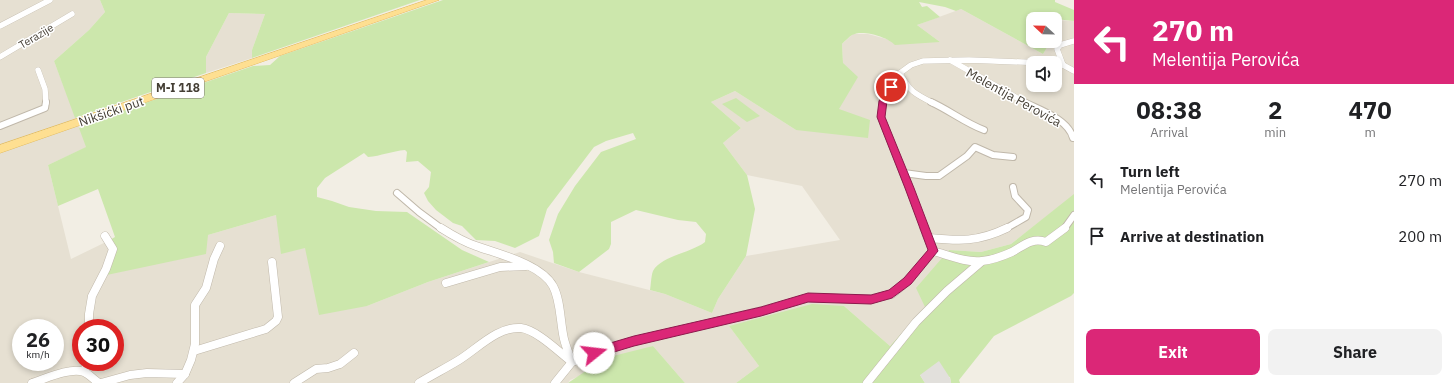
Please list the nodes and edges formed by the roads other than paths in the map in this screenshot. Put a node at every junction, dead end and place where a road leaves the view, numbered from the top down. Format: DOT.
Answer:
graph roads {
  1 [pos="50,0"];
  2 [pos="435,0"];
  3 [pos="72,14"];
  4 [pos="0,26"];
  5 [pos="1074,41"];
  6 [pos="0,58"];
  7 [pos="950,60"];
  8 [pos="1026,62"];
  9 [pos="1063,65"];
  10 [pos="38,70"];
  11 [pos="1074,71"];
  12 [pos="900,73"];
  13 [pos="0,126"];
  14 [pos="984,130"];
  15 [pos="1073,138"];
  16 [pos="0,150"];
  17 [pos="1013,157"];
  18 [pos="904,173"];
  19 [pos="1012,187"];
  20 [pos="397,193"];
  21 [pos="1074,215"];
  22 [pos="106,236"];
  23 [pos="929,238"];
  24 [pos="220,246"];
  25 [pos="933,251"];
  26 [pos="272,262"];
  27 [pos="981,262"];
  28 [pos="526,266"];
  29 [pos="446,283"];
  30 [pos="89,319"];
  31 [pos="194,351"];
  32 [pos="354,353"];
  33 [pos="572,362"];
  34 [pos="85,372"];
  35 [pos="186,374"];
  36 [pos="32,383"];
  37 [pos="100,383"];
  38 [pos="177,383"];
  39 [pos="294,383"];
  40 [pos="419,383"];
  41 [pos="555,383"];
  42 [pos="867,383"];
  1 -- 4 [label="street, Terazije"];
  2 -- 16 [label="main road, Nikšićki put / M-I 118"];
  3 -- 6 [label="street, Terazije"];
  5 -- 9 [label="street"];
  7 -- 8 [label="street, Melentija Perovića"];
  7 -- 12 [label="street, Melentija Perovića"];
  7 -- 15 [label="street, Melentija Perovića"];
  9 -- 11 [label="street"];
  10 -- 13 [label="street"];
  12 -- 14 [label="street"];
  12 -- 18 [label="street, Melentija Perovića"];
  17 -- 18 [label="street"];
  18 -- 23 [label="street, Melentija Perovića"];
  19 -- 23 [label="street"];
  20 -- 28 [label="street"];
  21 -- 27 [label="street"];
  22 -- 30 [label="street"];
  23 -- 25 [label="street, Melentija Perovića"];
  24 -- 31 [label="street"];
  25 -- 27 [label="street"];
  25 -- 33 [label="street"];
  26 -- 31 [label="street"];
  27 -- 42 [label="street"];
  28 -- 29 [label="street"];
  28 -- 33 [label="street"];
  31 -- 35 [label="street"];
  32 -- 39 [label="street"];
  33 -- 40 [label="street"];
  33 -- 41 [label="street"];
  34 -- 36 [label="street"];
  34 -- 37 [label="street"];
  35 -- 37 [label="street"];
  35 -- 38 [label="street"];
}
